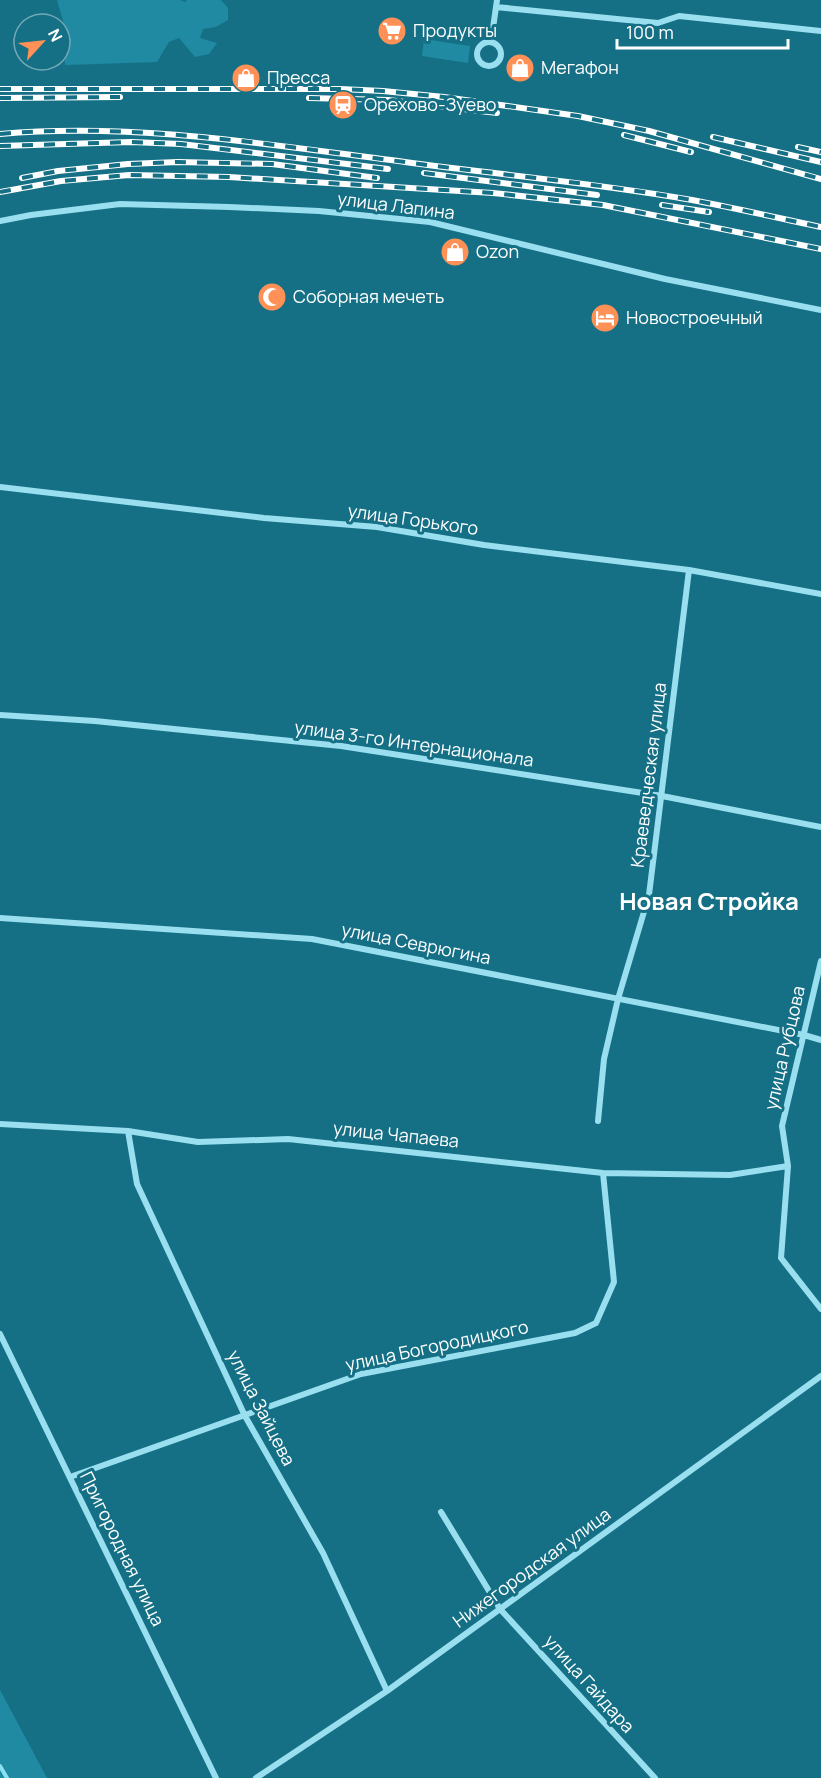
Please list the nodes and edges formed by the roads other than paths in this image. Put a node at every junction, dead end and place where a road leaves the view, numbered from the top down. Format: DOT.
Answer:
graph roads {
  1 [pos="497,3"];
  2 [pos="821,31"];
  3 [pos="491,42"];
  4 [pos="0,221"];
  5 [pos="821,310"];
  6 [pos="0,487"];
  7 [pos="690,570"];
  8 [pos="821,594"];
  9 [pos="0,715"];
  10 [pos="662,796"];
  11 [pos="821,827"];
  12 [pos="0,918"];
  13 [pos="821,961"];
  14 [pos="618,999"];
  15 [pos="804,1035"];
  16 [pos="821,1040"];
  17 [pos="598,1121"];
  18 [pos="0,1124"];
  19 [pos="128,1131"];
  20 [pos="788,1166"];
  21 [pos="603,1173"];
  22 [pos="821,1309"];
  23 [pos="0,1334"];
  24 [pos="821,1376"];
  25 [pos="245,1416"];
  26 [pos="70,1477"];
  27 [pos="441,1512"];
  28 [pos="500,1609"];
  29 [pos="387,1691"];
  30 [pos="216,1778"];
  31 [pos="256,1778"];
  32 [pos="655,1778"];
  1 -- 2 [label="street"];
  1 -- 3 [label="street"];
  3 -- 3 [label="street"];
  4 -- 5 [label="street, улица Лапина"];
  6 -- 7 [label="street, улица Горького"];
  7 -- 8 [label="street, улица Горького"];
  7 -- 10 [label="street, Краеведческая улица"];
  9 -- 10 [label="street, улица 3-го Интернационала"];
  10 -- 11 [label="street, улица 3-го Интернационала"];
  10 -- 14 [label="street, Краеведческая улица"];
  12 -- 14 [label="street, улица Севрюгина"];
  13 -- 15 [label="street, улица Рубцова"];
  14 -- 15 [label="street, улица Севрюгина"];
  14 -- 17 [label="street, Краеведческая улица"];
  15 -- 16 [label="street, улица Севрюгина"];
  15 -- 20 [label="street, улица Рубцова"];
  18 -- 19 [label="street, улица Чапаева"];
  19 -- 21 [label="street, улица Чапаева"];
  19 -- 25 [label="street, улица Зайцева"];
  20 -- 21 [label="street, улица Чапаева"];
  20 -- 22 [label="street, улица Рубцова"];
  21 -- 25 [label="street, улица Богородицкого"];
  23 -- 26 [label="street, Пригородная улица"];
  24 -- 28 [label="street, Нижегородская улица"];
  25 -- 26 [label="street, улица Богородицкого"];
  25 -- 29 [label="street, улица Зайцева"];
  26 -- 30 [label="street, Пригородная улица"];
  27 -- 28 [label="street, улица Гайдара"];
  28 -- 29 [label="street, Нижегородская улица"];
  28 -- 32 [label="street, улица Гайдара"];
  29 -- 31 [label="street, Нижегородская улица"];
}
